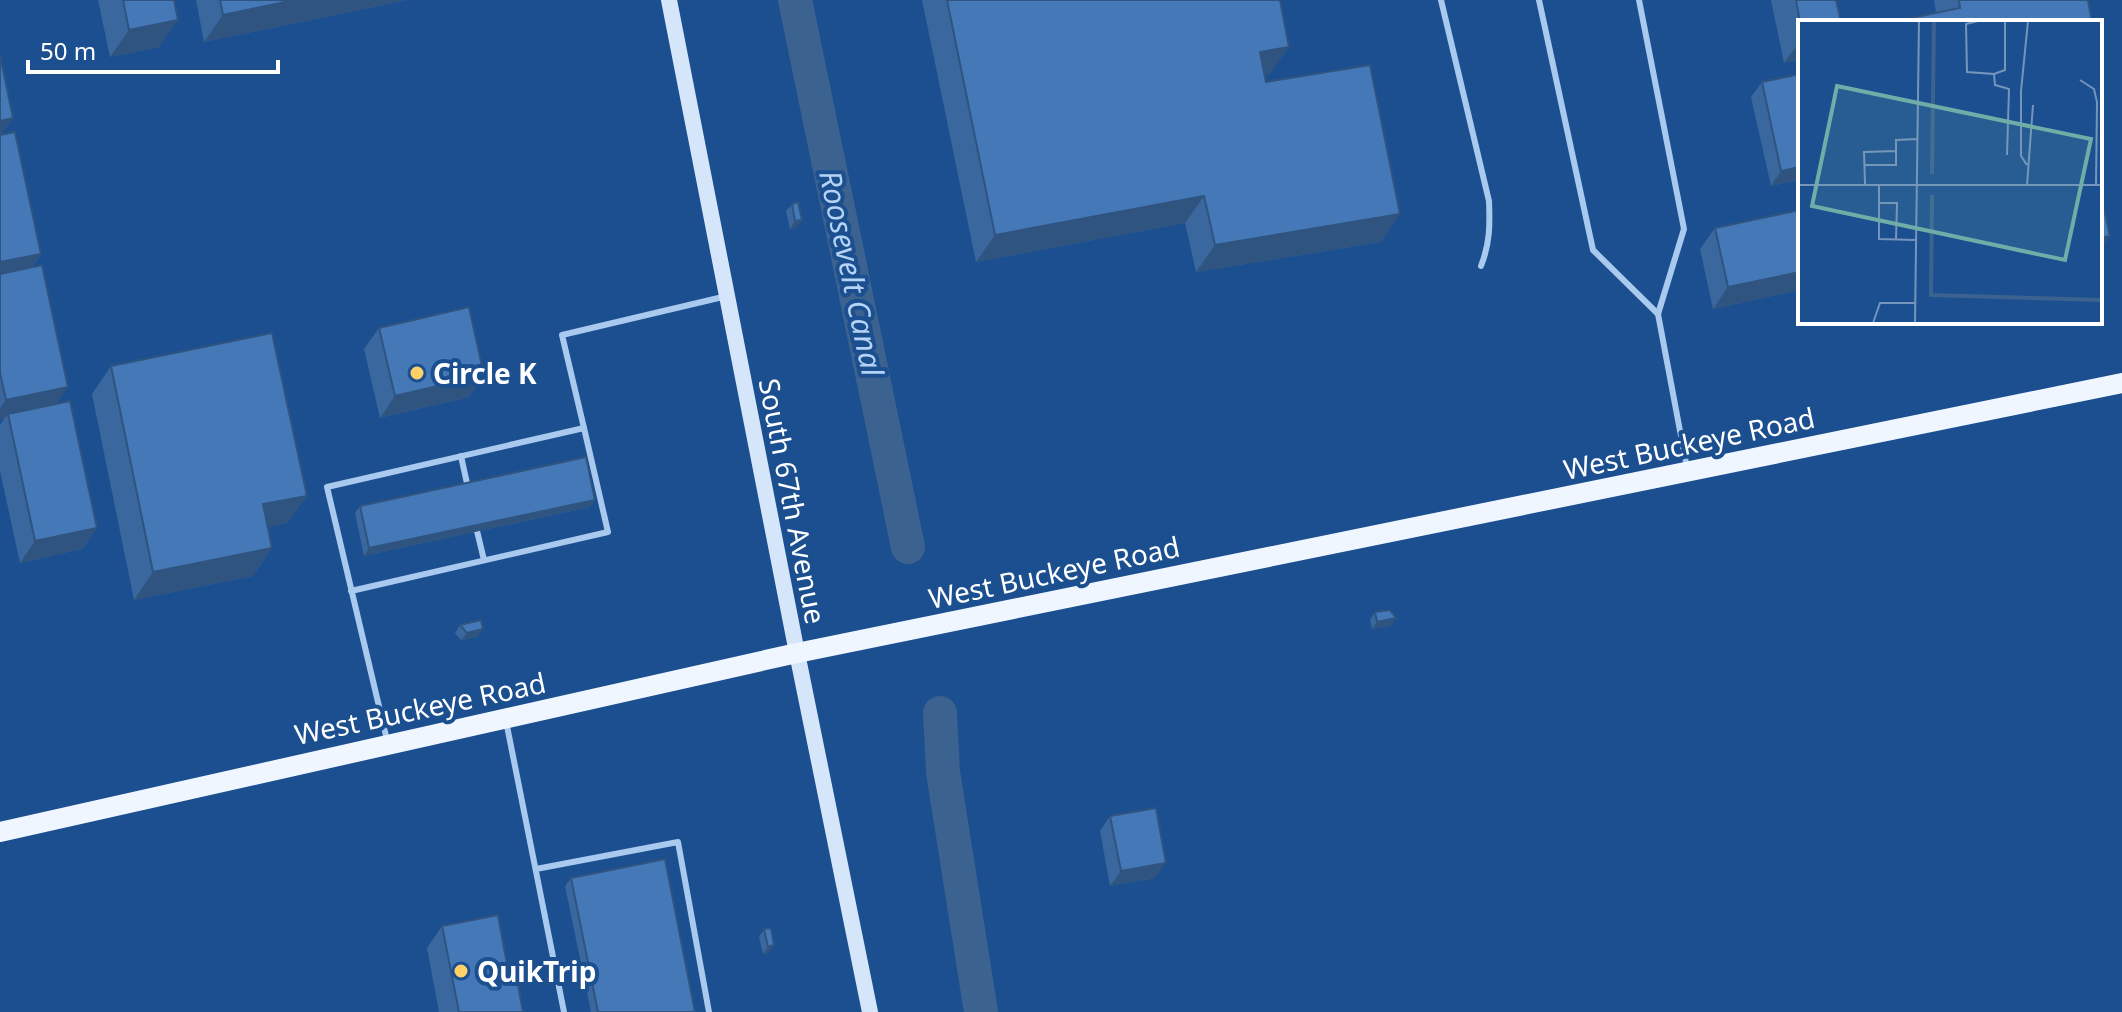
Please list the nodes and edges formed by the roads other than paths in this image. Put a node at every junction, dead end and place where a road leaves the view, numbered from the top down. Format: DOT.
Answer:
graph roads {
  1 [pos="669,0"];
  2 [pos="1441,0"];
  3 [pos="1539,0"];
  4 [pos="1639,0"];
  5 [pos="1481,266"];
  6 [pos="727,296"];
  7 [pos="1658,314"];
  8 [pos="2122,383"];
  9 [pos="584,428"];
  10 [pos="461,456"];
  11 [pos="1688,471"];
  12 [pos="469,489"];
  13 [pos="477,531"];
  14 [pos="484,560"];
  15 [pos="351,591"];
  16 [pos="797,653"];
  17 [pos="505,718"];
  18 [pos="388,744"];
  19 [pos="0,832"];
  20 [pos="536,869"];
  21 [pos="564,1012"];
  22 [pos="709,1012"];
  23 [pos="870,1012"];
  1 -- 6 [label="main road, South 67th Avenue"];
  2 -- 5 [label="lane"];
  3 -- 7 [label="lane"];
  4 -- 7 [label="lane"];
  6 -- 9 [label="lane"];
  6 -- 16 [label="main road, South 67th Avenue"];
  7 -- 11 [label="lane"];
  8 -- 11 [label="main road, West Buckeye Road"];
  9 -- 10 [label="lane"];
  9 -- 14 [label="lane"];
  10 -- 12 [label="lane"];
  10 -- 15 [label="lane"];
  11 -- 16 [label="main road, West Buckeye Road"];
  13 -- 14 [label="lane"];
  14 -- 15 [label="lane"];
  15 -- 18 [label="lane"];
  16 -- 17 [label="main road, West Buckeye Road"];
  16 -- 23 [label="main road, South 67th Avenue"];
  17 -- 18 [label="main road, West Buckeye Road"];
  17 -- 20 [label="lane"];
  18 -- 19 [label="main road, West Buckeye Road"];
  20 -- 21 [label="lane"];
  20 -- 22 [label="lane"];
}
